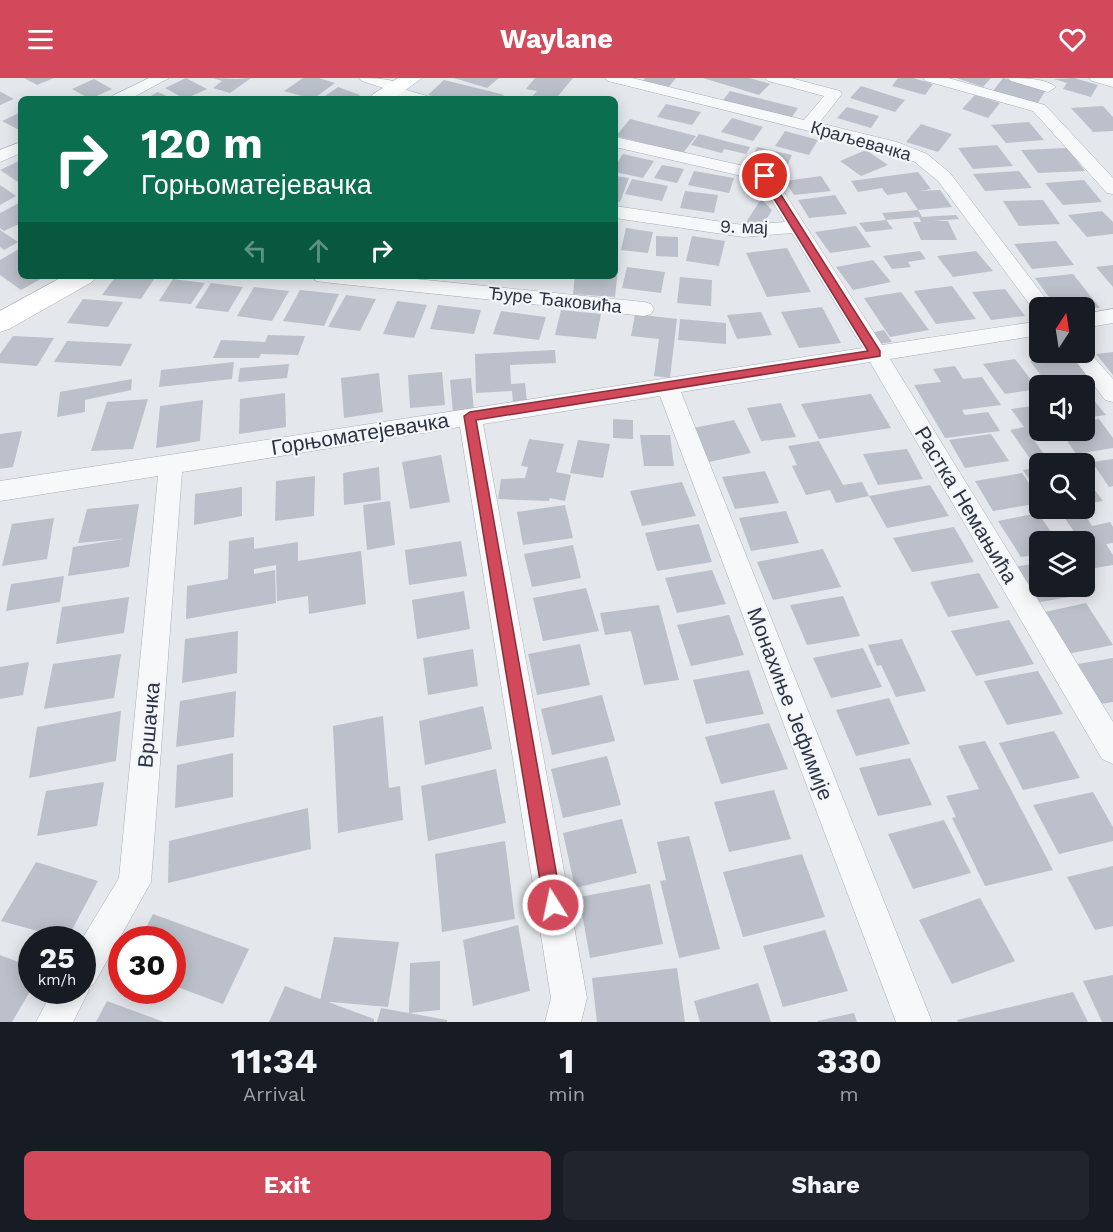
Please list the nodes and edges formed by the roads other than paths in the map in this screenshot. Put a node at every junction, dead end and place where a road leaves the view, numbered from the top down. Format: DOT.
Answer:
graph roads {
  1 [pos="161,78"];
  2 [pos="367,78"];
  3 [pos="613,78"];
  4 [pos="773,78"];
  5 [pos="931,78"];
  6 [pos="1016,78"];
  7 [pos="1097,78"];
  8 [pos="1113,82"];
  9 [pos="1048,87"];
  10 [pos="395,89"];
  11 [pos="124,96"];
  12 [pos="414,96"];
  13 [pos="808,126"];
  14 [pos="618,143"];
  15 [pos="18,149"];
  16 [pos="0,158"];
  17 [pos="1113,189"];
  18 [pos="618,212"];
  19 [pos="798,227"];
  20 [pos="78,279"];
  21 [pos="352,279"];
  22 [pos="1035,297"];
  23 [pos="644,309"];
  24 [pos="1113,316"];
  25 [pos="1095,319"];
  26 [pos="0,323"];
  27 [pos="1029,330"];
  28 [pos="876,354"];
  29 [pos="1088,363"];
  30 [pos="667,385"];
  31 [pos="1113,394"];
  32 [pos="470,416"];
  33 [pos="171,464"];
  34 [pos="0,491"];
  35 [pos="1113,749"];
  36 [pos="96,948"];
  37 [pos="64,1004"];
  38 [pos="54,1022"];
  39 [pos="563,1022"];
  40 [pos="914,1022"];
  1 -- 11 [label="street"];
  2 -- 10 [label="street"];
  3 -- 13 [label="street, Краљевачка"];
  4 -- 13 [label="street"];
  5 -- 17 [label="street"];
  6 -- 9 [label="street"];
  7 -- 8 [label="street"];
  10 -- 12 [label="street"];
  13 -- 22 [label="street, Краљевачка"];
  14 -- 19 [label="street"];
  15 -- 16 [label="street"];
  18 -- 19 [label="street, 9. мај"];
  19 -- 28 [label="street, 9. мај"];
  20 -- 26 [label="street"];
  21 -- 23 [label="street, Ђуре Ђаковића"];
  24 -- 25 [label="street"];
  27 -- 28 [label="street, Горњоматејевачка"];
  28 -- 30 [label="street, Горњоматејевачка"];
  28 -- 35 [label="street, Растка Немањића"];
  29 -- 31 [label="street"];
  30 -- 32 [label="street, Горњоматејевачка"];
  30 -- 40 [label="street, Монахиње Јефимије"];
  32 -- 33 [label="street, Горњоматејевачка"];
  32 -- 39 [label="street"];
  33 -- 34 [label="street, Горњоматејевачка"];
  33 -- 36 [label="street, Вршачка"];
  37 -- 38 [label="street"];
}
